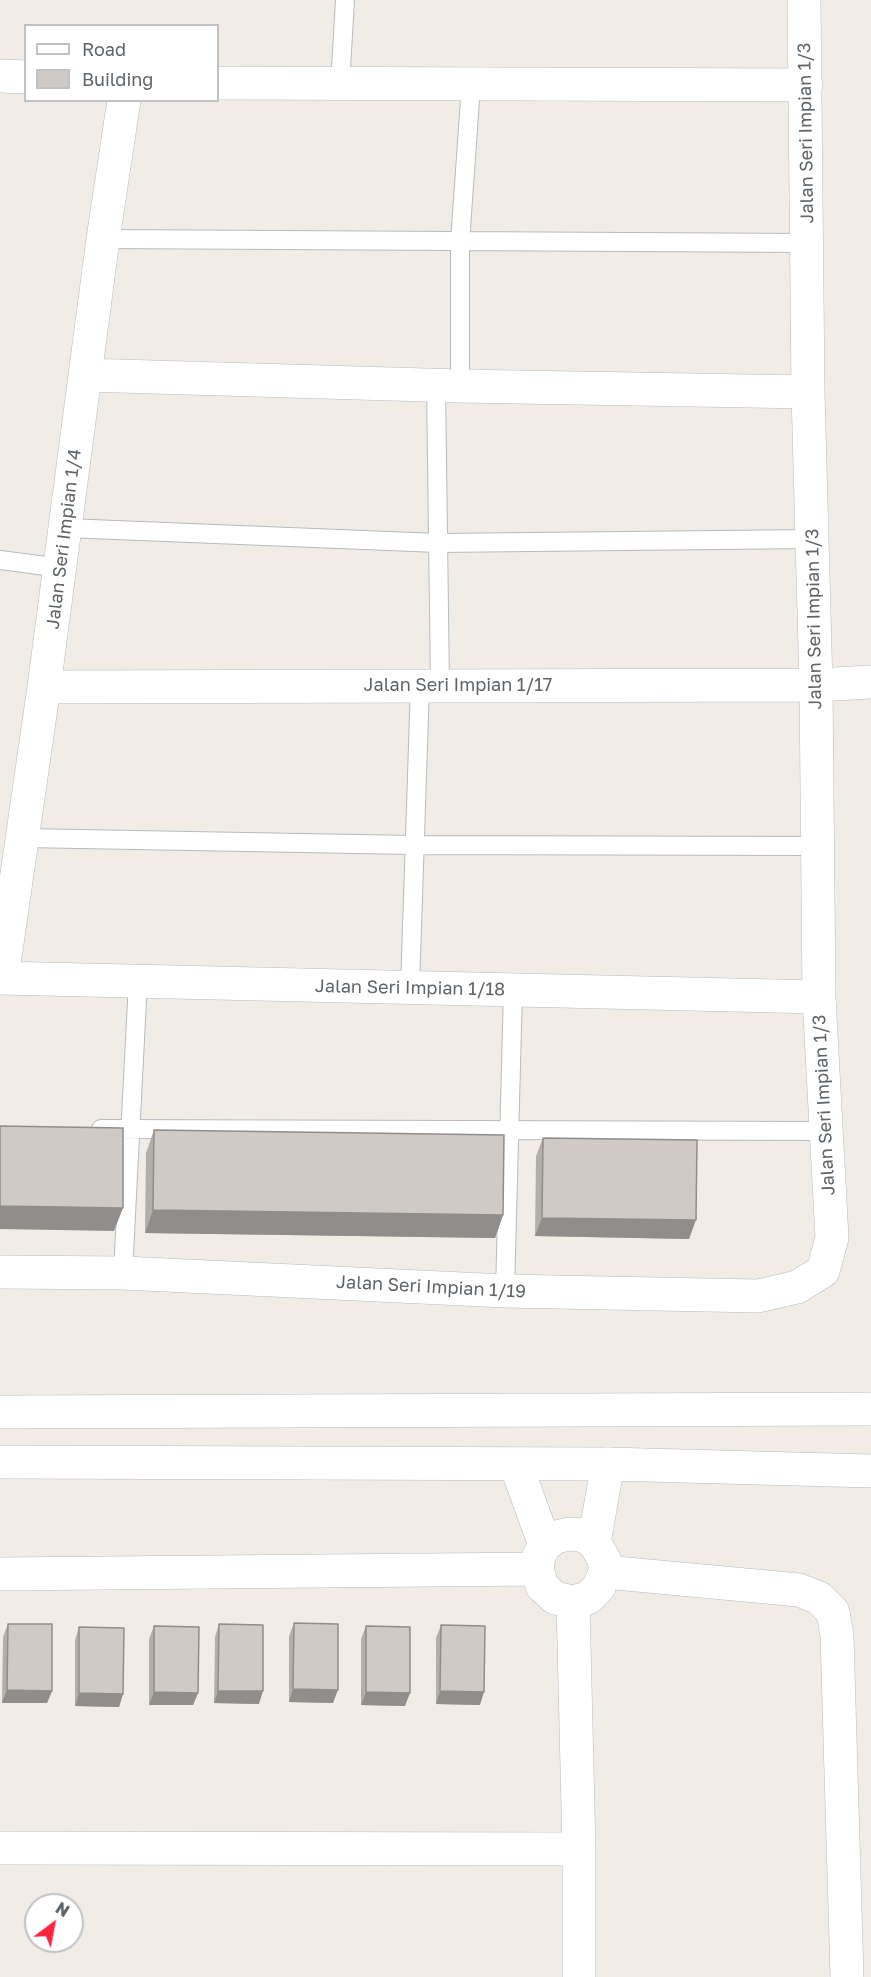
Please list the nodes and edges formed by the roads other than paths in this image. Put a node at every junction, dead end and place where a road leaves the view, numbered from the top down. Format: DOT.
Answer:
graph roads {
  1 [pos="345,0"];
  2 [pos="804,0"];
  3 [pos="0,76"];
  4 [pos="24,77"];
  5 [pos="219,83"];
  6 [pos="340,85"];
  7 [pos="806,85"];
  8 [pos="471,86"];
  9 [pos="124,102"];
  10 [pos="103,239"];
  11 [pos="460,242"];
  12 [pos="807,243"];
  13 [pos="85,375"];
  14 [pos="448,385"];
  15 [pos="808,392"];
  16 [pos="66,528"];
  17 [pos="812,539"];
  18 [pos="438,543"];
  19 [pos="0,560"];
  20 [pos="61,568"];
  21 [pos="871,681"];
  22 [pos="816,685"];
  23 [pos="430,686"];
  24 [pos="45,687"];
  25 [pos="23,838"];
  26 [pos="413,845"];
  27 [pos="818,846"];
  28 [pos="1,978"];
  29 [pos="138,981"];
  30 [pos="410,988"];
  31 [pos="513,990"];
  32 [pos="819,997"];
  33 [pos="84,1128"];
  34 [pos="131,1129"];
  35 [pos="507,1131"];
  36 [pos="826,1131"];
  37 [pos="832,1238"];
  38 [pos="0,1272"];
  39 [pos="123,1273"];
  40 [pos="505,1291"];
  41 [pos="871,1409"];
  42 [pos="0,1412"];
  43 [pos="0,1462"];
  44 [pos="608,1464"];
  45 [pos="516,1465"];
  46 [pos="871,1471"];
  47 [pos="594,1542"];
  48 [pos="541,1557"];
  49 [pos="605,1572"];
  50 [pos="0,1574"];
  51 [pos="573,1602"];
  52 [pos="0,1848"];
  53 [pos="579,1849"];
  54 [pos="579,1977"];
  55 [pos="847,1977"];
  1 -- 6 [label="lane"];
  2 -- 7 [label="street, Jalan Seri Impian 1/3"];
  3 -- 4 [label="street"];
  5 -- 6 [label="street"];
  6 -- 8 [label="street"];
  7 -- 8 [label="street"];
  7 -- 12 [label="street, Jalan Seri Impian 1/3"];
  8 -- 11 [label="lane"];
  9 -- 10 [label="street, Jalan Seri Impian 1/4"];
  10 -- 11 [label="lane"];
  10 -- 13 [label="street, Jalan Seri Impian 1/4"];
  11 -- 12 [label="lane"];
  11 -- 14 [label="lane"];
  12 -- 15 [label="street, Jalan Seri Impian 1/3"];
  13 -- 14 [label="street"];
  13 -- 16 [label="street, Jalan Seri Impian 1/4"];
  14 -- 15 [label="street"];
  14 -- 18 [label="lane"];
  15 -- 17 [label="street, Jalan Seri Impian 1/3"];
  16 -- 18 [label="lane"];
  16 -- 20 [label="street, Jalan Seri Impian 1/4"];
  17 -- 18 [label="lane"];
  17 -- 22 [label="street, Jalan Seri Impian 1/3"];
  18 -- 23 [label="lane"];
  19 -- 20 [label="lane"];
  20 -- 24 [label="street, Jalan Seri Impian 1/4"];
  21 -- 22 [label="street, Jalan Seri Impian 1/17"];
  22 -- 23 [label="street, Jalan Seri Impian 1/17"];
  22 -- 27 [label="street, Jalan Seri Impian 1/3"];
  23 -- 24 [label="street, Jalan Seri Impian 1/17"];
  23 -- 26 [label="lane"];
  24 -- 25 [label="street, Jalan Seri Impian 1/4"];
  25 -- 26 [label="lane"];
  25 -- 28 [label="street, Jalan Seri Impian 1/4"];
  26 -- 27 [label="lane"];
  26 -- 30 [label="lane"];
  27 -- 32 [label="street, Jalan Seri Impian 1/3"];
  28 -- 29 [label="street, Jalan Seri Impian 1/18"];
  29 -- 30 [label="street, Jalan Seri Impian 1/18"];
  29 -- 34 [label="lane"];
  30 -- 31 [label="street, Jalan Seri Impian 1/18"];
  31 -- 32 [label="street, Jalan Seri Impian 1/18"];
  31 -- 35 [label="lane"];
  32 -- 36 [label="street, Jalan Seri Impian 1/3"];
  33 -- 34 [label="lane"];
  34 -- 35 [label="lane"];
  34 -- 39 [label="lane"];
  35 -- 36 [label="lane"];
  35 -- 40 [label="lane"];
  36 -- 37 [label="street, Jalan Seri Impian 1/3"];
  37 -- 40 [label="street, Jalan Seri Impian 1/19"];
  38 -- 39 [label="street, Jalan Seri Impian 1/19"];
  39 -- 40 [label="street, Jalan Seri Impian 1/19"];
  41 -- 42 [label="street"];
  43 -- 45 [label="street"];
  44 -- 45 [label="street"];
  44 -- 46 [label="street"];
  44 -- 47 [label="street"];
  45 -- 48 [label="street"];
  47 -- 48 [label="street"];
  47 -- 49 [label="street"];
  48 -- 50 [label="street"];
  48 -- 51 [label="street"];
  49 -- 51 [label="street"];
  49 -- 55 [label="street"];
  51 -- 53 [label="street"];
  52 -- 53 [label="street"];
  53 -- 54 [label="street"];
}
